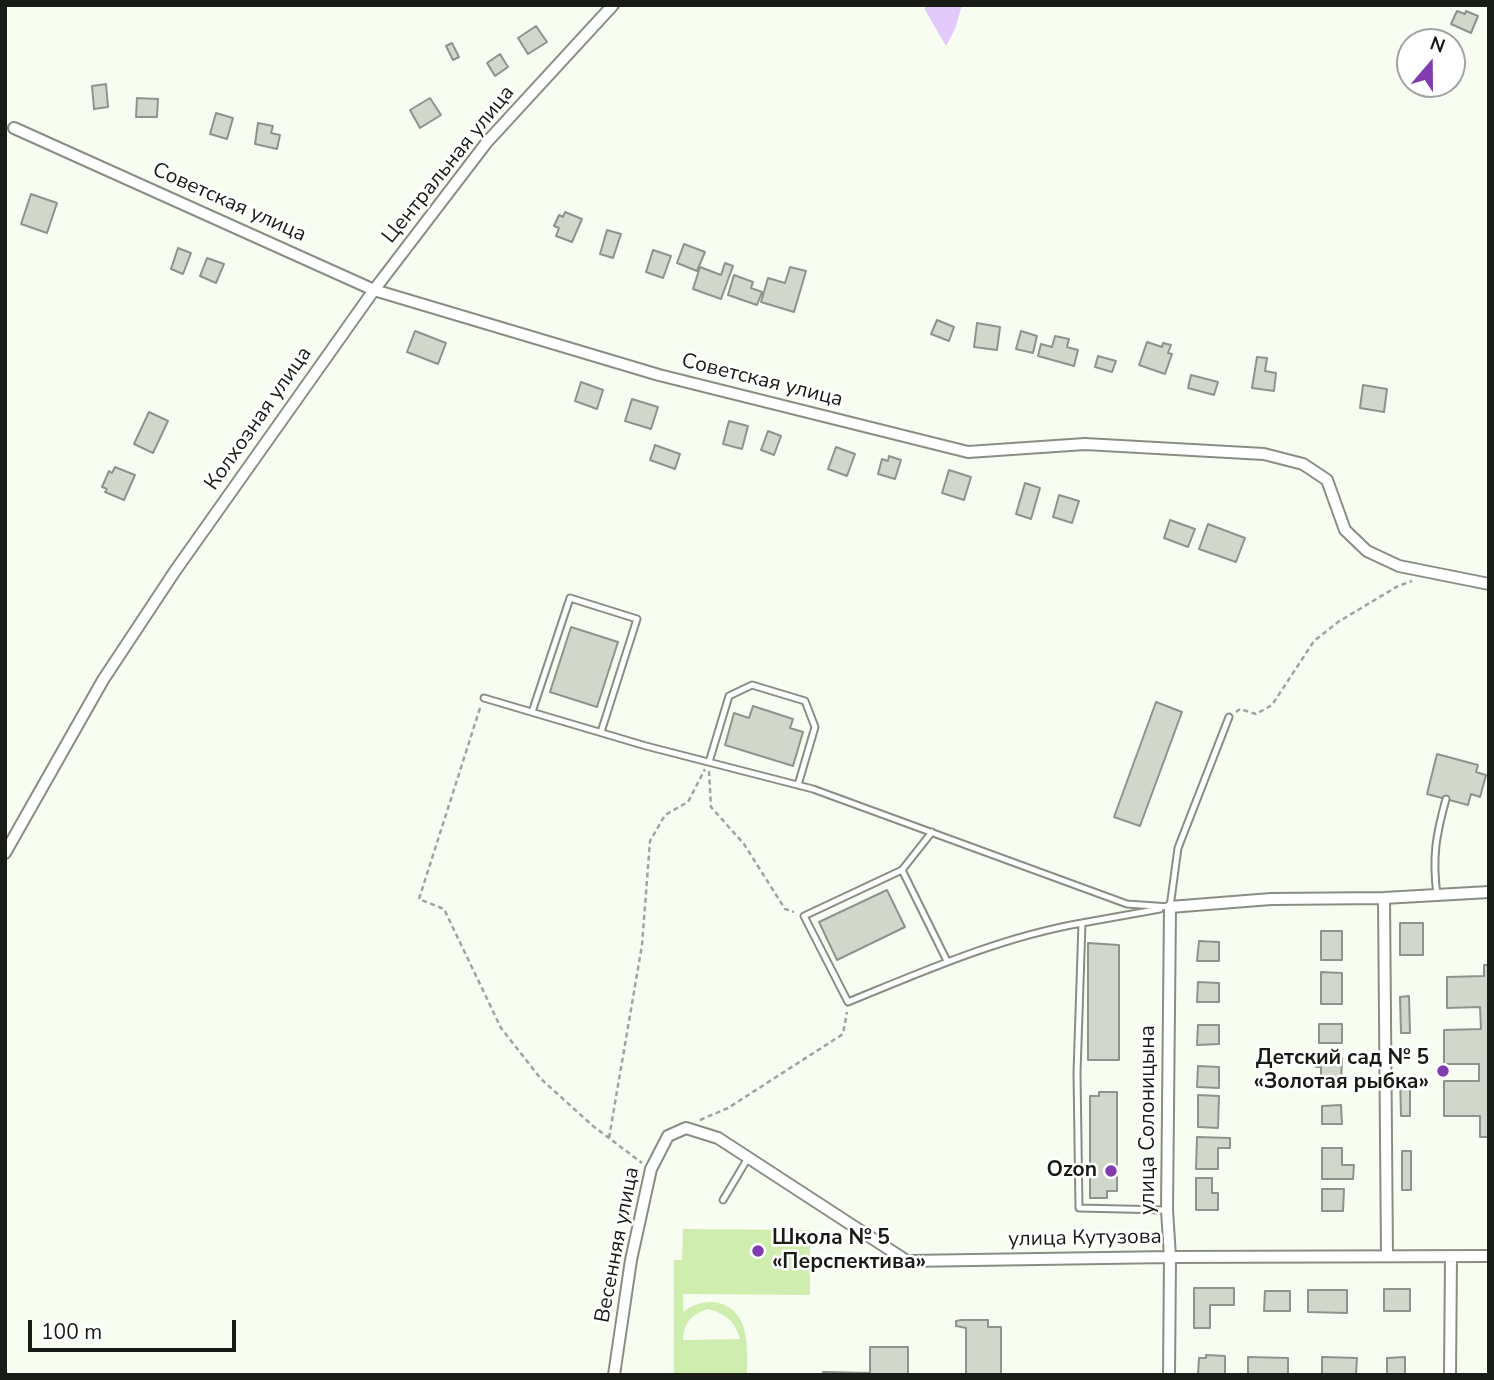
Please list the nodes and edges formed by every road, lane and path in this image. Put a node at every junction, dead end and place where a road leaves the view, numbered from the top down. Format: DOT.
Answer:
graph roads {
  1 [pos="613,5"];
  2 [pos="14,128"];
  3 [pos="374,290"];
  4 [pos="1435,573"];
  5 [pos="1489,584"];
  6 [pos="484,698"];
  7 [pos="532,712"];
  8 [pos="1229,717"];
  9 [pos="601,732"];
  10 [pos="709,762"];
  11 [pos="798,785"];
  12 [pos="1446,799"];
  13 [pos="932,832"];
  14 [pos="5,853"];
  15 [pos="902,870"];
  16 [pos="1489,892"];
  17 [pos="1437,895"];
  18 [pos="1384,898"];
  19 [pos="1170,907"];
  20 [pos="804,916"];
  21 [pos="1082,922"];
  22 [pos="947,961"];
  23 [pos="848,1002"];
  24 [pos="686,1128"];
  25 [pos="609,1138"];
  26 [pos="748,1158"];
  27 [pos="651,1170"];
  28 [pos="723,1200"];
  29 [pos="1167,1210"];
  30 [pos="1387,1256"];
  31 [pos="1489,1256"];
  32 [pos="1170,1257"];
  33 [pos="1451,1257"];
  34 [pos="614,1375"];
  35 [pos="1169,1375"];
  36 [pos="1450,1375"];
  1 -- 3 [label="street, Центральная улица"];
  2 -- 3 [label="street, Советская улица"];
  3 -- 4 [label="street, Советская улица"];
  3 -- 14 [label="street, Колхозная улица"];
  4 -- 5 [label="street, Советская улица"];
  4 -- 8 [label="path"];
  6 -- 7 [label="lane"];
  6 -- 25 [label="path"];
  7 -- 9 [label="lane"];
  7 -- 9 [label="lane"];
  8 -- 19 [label="lane"];
  9 -- 10 [label="lane"];
  10 -- 11 [label="lane"];
  10 -- 11 [label="lane"];
  10 -- 20 [label="path"];
  10 -- 25 [label="path"];
  11 -- 13 [label="lane"];
  12 -- 17 [label="lane"];
  13 -- 15 [label="lane"];
  13 -- 19 [label="lane"];
  15 -- 20 [label="lane"];
  15 -- 22 [label="lane"];
  16 -- 17 [label="street"];
  17 -- 18 [label="street"];
  18 -- 19 [label="street"];
  18 -- 30 [label="street"];
  19 -- 21 [label="lane"];
  19 -- 29 [label="street, улица Солоницына"];
  20 -- 23 [label="lane"];
  21 -- 22 [label="lane"];
  21 -- 29 [label="lane"];
  22 -- 23 [label="lane"];
  23 -- 24 [label="path"];
  24 -- 26 [label="street, улица Кутузова"];
  24 -- 27 [label="street, Весенняя улица"];
  25 -- 27 [label="path"];
  26 -- 28 [label="lane"];
  26 -- 32 [label="street, улица Кутузова"];
  27 -- 34 [label="street, Весенняя улица"];
  29 -- 32 [label="street, улица Солоницына"];
  30 -- 32 [label="street, улица Кутузова"];
  30 -- 33 [label="street, улица Кутузова"];
  31 -- 33 [label="street, улица Кутузова"];
  32 -- 35 [label="street, улица Солоницына"];
  33 -- 36 [label="street"];
}
